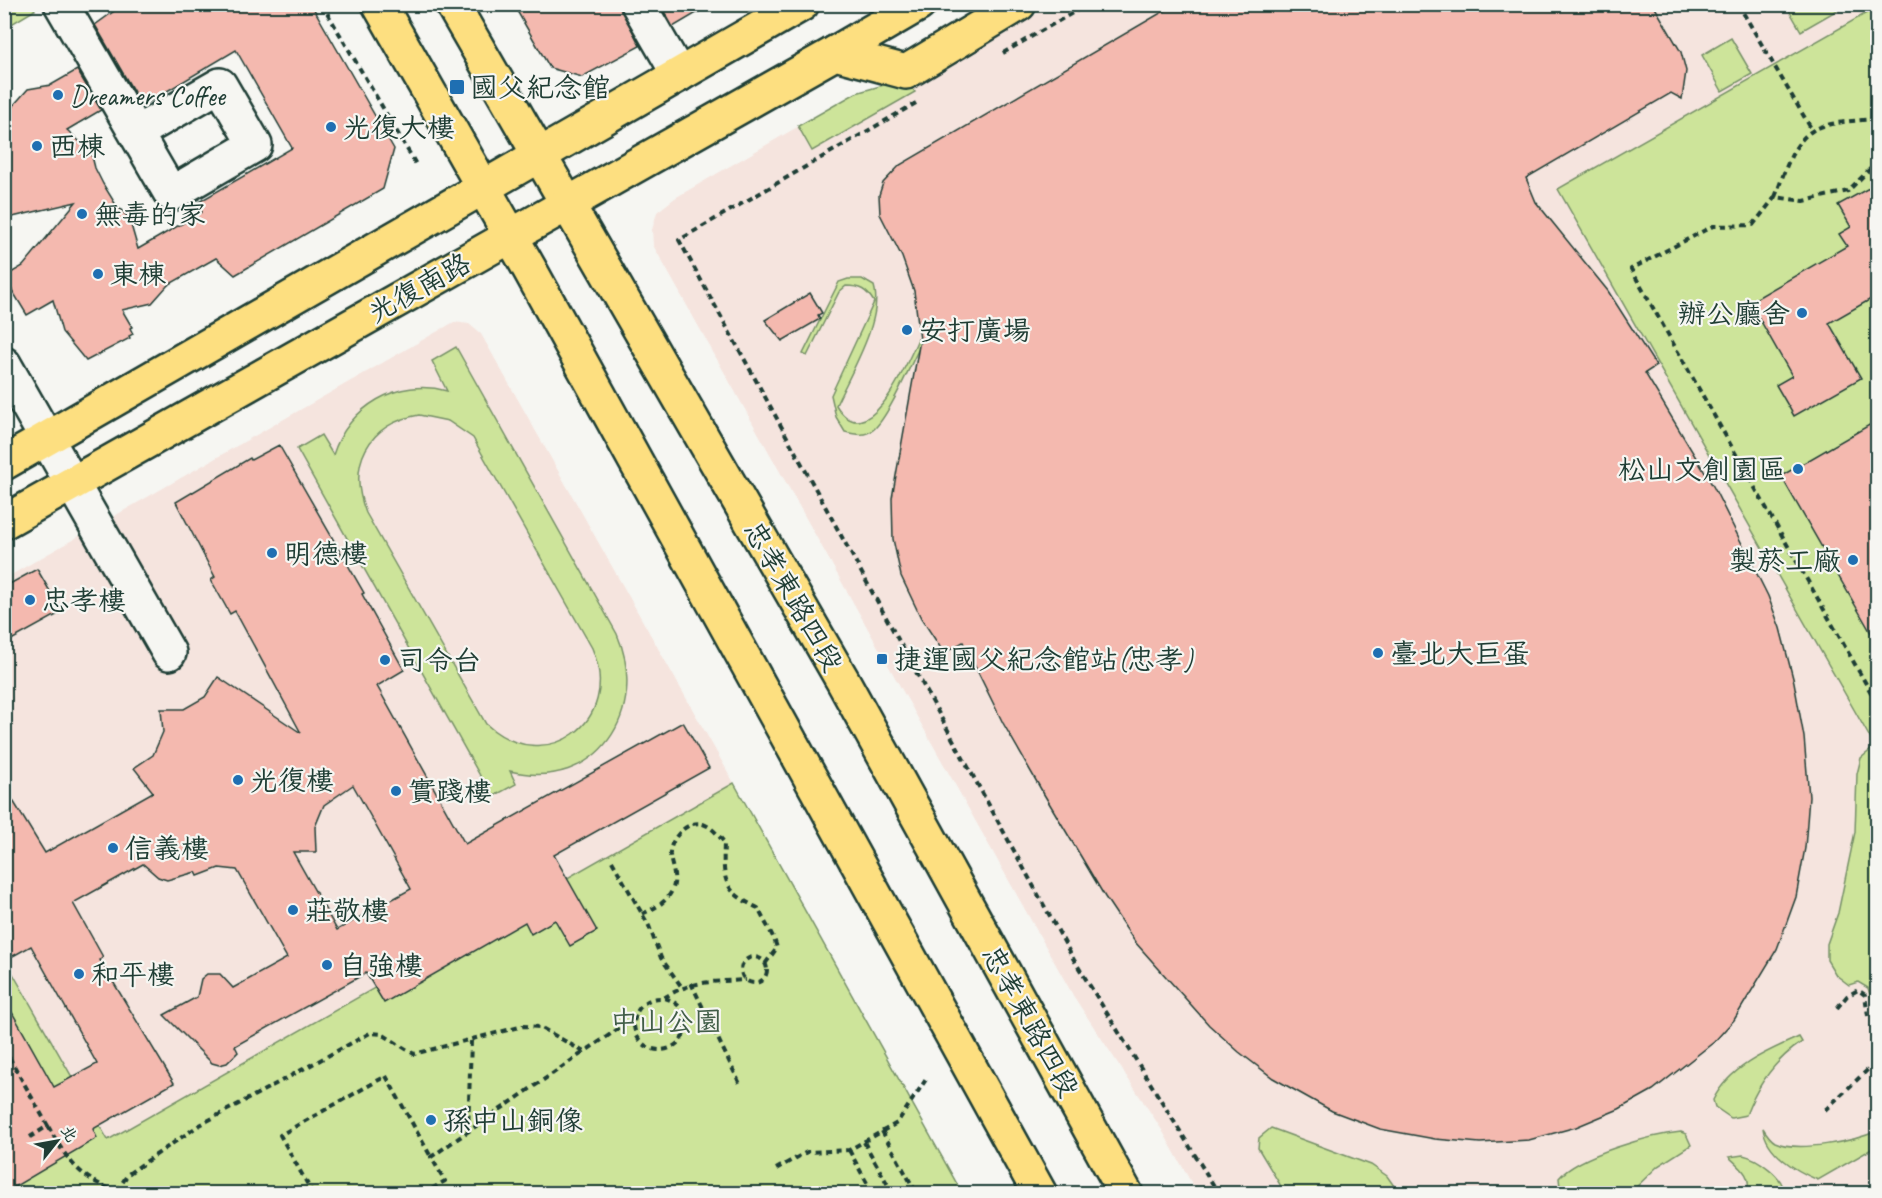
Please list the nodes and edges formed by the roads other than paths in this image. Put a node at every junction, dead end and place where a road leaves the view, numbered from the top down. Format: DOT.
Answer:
graph roads {
  1 [pos="61,4"];
  2 [pos="379,4"];
  3 [pos="452,4"];
  4 [pos="638,4"];
  5 [pos="802,4"];
  6 [pos="919,4"];
  7 [pos="1019,4"];
  8 [pos="835,53"];
  9 [pos="679,75"];
  10 [pos="136,134"];
  11 [pos="540,155"];
  12 [pos="483,187"];
  13 [pos="568,204"];
  14 [pos="510,235"];
  15 [pos="4,364"];
  16 [pos="47,438"];
  17 [pos="4,463"];
  18 [pos="72,483"];
  19 [pos="4,522"];
  20 [pos="169,653"];
  21 [pos="1040,1194"];
  22 [pos="1126,1194"];
  1 -- 10 [label="lane"];
  2 -- 12 [label="main road"];
  3 -- 11 [label="main road, 忠孝東路四段"];
  4 -- 9 [label="lane"];
  5 -- 9 [label="main road, 光復南路"];
  6 -- 8 [label="main road, 光復南路"];
  7 -- 8 [label="main road"];
  8 -- 13 [label="main road, 光復南路"];
  9 -- 11 [label="main road, 光復南路"];
  11 -- 12 [label="main road, 光復南路"];
  11 -- 13 [label="main road, 忠孝東路四段"];
  12 -- 14 [label="main road"];
  12 -- 16 [label="main road, 光復南路"];
  13 -- 14 [label="main road, 光復南路"];
  13 -- 22 [label="main road, 忠孝東路四段"];
  14 -- 18 [label="main road, 光復南路"];
  14 -- 21 [label="main road"];
  15 -- 16 [label="lane"];
  16 -- 17 [label="main road, 光復南路"];
  16 -- 18 [label="lane"];
  18 -- 19 [label="main road, 光復南路"];
  18 -- 20 [label="lane"];
}
